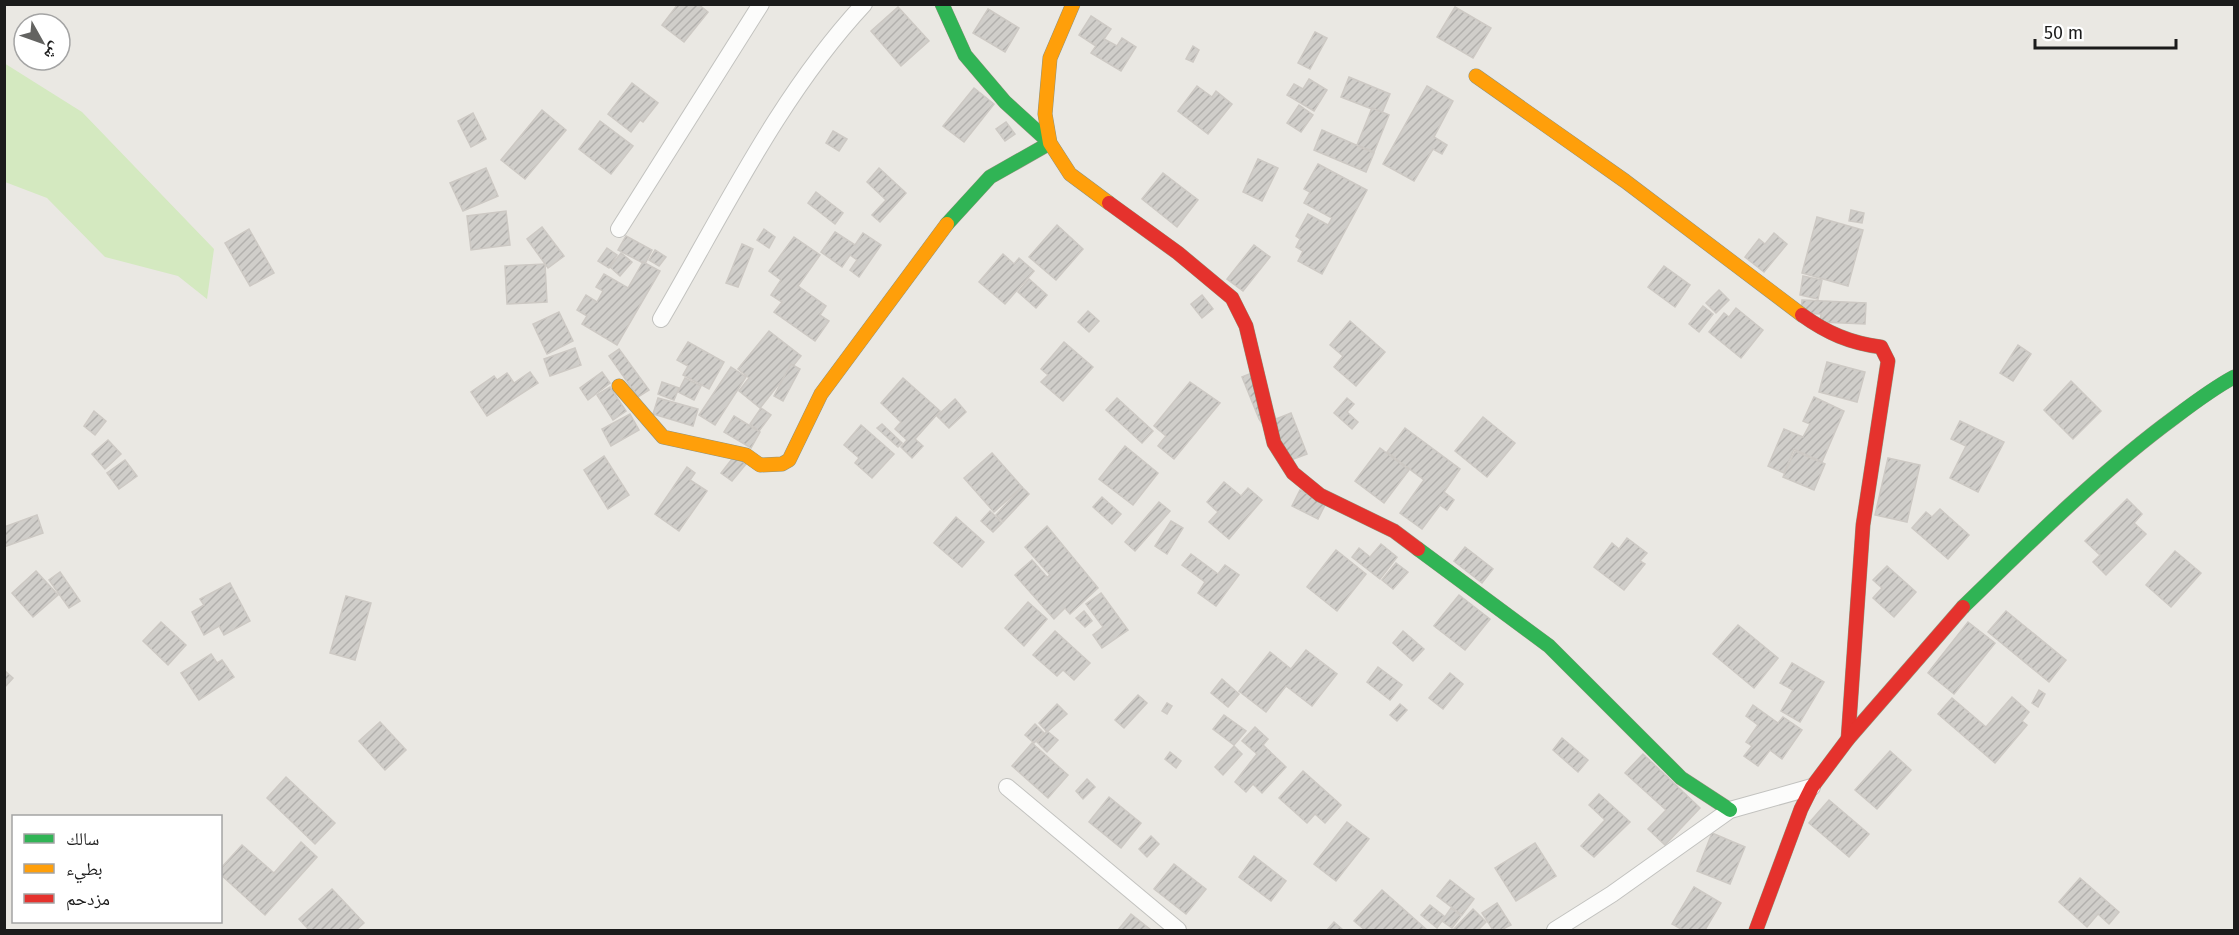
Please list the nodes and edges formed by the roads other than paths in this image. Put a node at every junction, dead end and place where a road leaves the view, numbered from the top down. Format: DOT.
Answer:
graph roads {
  1 [pos="761,4"];
  2 [pos="864,4"];
  3 [pos="942,4"];
  4 [pos="1073,4"];
  5 [pos="1476,75"];
  6 [pos="1050,143"];
  7 [pos="619,229"];
  8 [pos="660,319"];
  9 [pos="2235,377"];
  10 [pos="619,386"];
  11 [pos="1848,739"];
  12 [pos="1007,788"];
  13 [pos="1812,788"];
  14 [pos="1730,810"];
  15 [pos="1178,930"];
  16 [pos="1555,930"];
  17 [pos="1756,930"];
  1 -- 7 [label="street"];
  2 -- 8 [label="street"];
  3 -- 6 [label="street"];
  4 -- 6 [label="street"];
  5 -- 11 [label="street"];
  6 -- 10 [label="street"];
  6 -- 14 [label="street"];
  9 -- 11 [label="street"];
  11 -- 13 [label="street"];
  12 -- 15 [label="street"];
  13 -- 14 [label="street"];
  13 -- 17 [label="street"];
  14 -- 16 [label="street"];
}
